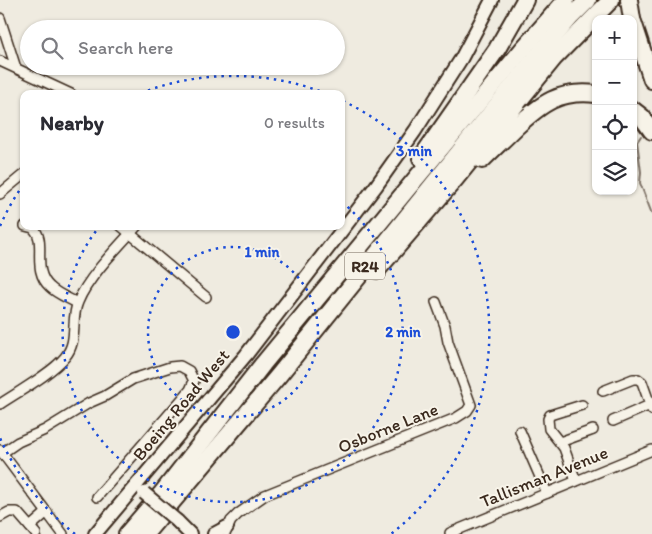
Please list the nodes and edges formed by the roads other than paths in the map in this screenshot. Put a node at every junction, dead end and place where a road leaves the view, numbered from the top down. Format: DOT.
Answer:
graph roads {
  1 [pos="492,0"];
  2 [pos="525,0"];
  3 [pos="566,0"];
  4 [pos="588,0"];
  5 [pos="611,0"];
  6 [pos="629,0"];
  7 [pos="632,15"];
  8 [pos="0,18"];
  9 [pos="637,33"];
  10 [pos="0,61"];
  11 [pos="16,68"];
  12 [pos="20,70"];
  13 [pos="31,75"];
  14 [pos="652,80"];
  15 [pos="63,90"];
  16 [pos="592,93"];
  17 [pos="637,113"];
  18 [pos="652,131"];
  19 [pos="20,177"];
  20 [pos="0,194"];
  21 [pos="345,226"];
  22 [pos="34,230"];
  23 [pos="126,230"];
  24 [pos="134,230"];
  25 [pos="342,230"];
  26 [pos="130,234"];
  27 [pos="391,253"];
  28 [pos="350,258"];
  29 [pos="206,297"];
  30 [pos="436,302"];
  31 [pos="77,303"];
  32 [pos="279,375"];
  33 [pos="603,391"];
  34 [pos="0,404"];
  35 [pos="582,405"];
  36 [pos="651,408"];
  37 [pos="613,421"];
  38 [pos="234,429"];
  39 [pos="594,430"];
  40 [pos="520,431"];
  41 [pos="560,442"];
  42 [pos="652,450"];
  43 [pos="1,451"];
  44 [pos="576,481"];
  45 [pos="140,490"];
  46 [pos="162,492"];
  47 [pos="547,493"];
  48 [pos="97,497"];
  49 [pos="48,512"];
  50 [pos="0,517"];
  51 [pos="33,530"];
  52 [pos="226,531"];
  53 [pos="64,534"];
  54 [pos="95,534"];
  55 [pos="120,534"];
  56 [pos="126,534"];
  57 [pos="145,534"];
  58 [pos="156,534"];
  59 [pos="190,534"];
  60 [pos="214,534"];
  61 [pos="451,534"];
  1 -- 21 [label="main road, Boeing Road West"];
  2 -- 28 [label="highway"];
  3 -- 28 [label="highway, R24"];
  4 -- 32 [label="highway, R24"];
  5 -- 27 [label="highway"];
  6 -- 7 [label="highway"];
  8 -- 11 [label="street"];
  9 -- 14 [label="highway"];
  10 -- 11 [label="street"];
  11 -- 12 [label="street"];
  13 -- 15 [label="street"];
  16 -- 27 [label="highway"];
  17 -- 18 [label="highway"];
  19 -- 20 [label="street"];
  22 -- 31 [label="street"];
  23 -- 26 [label="street"];
  24 -- 26 [label="street"];
  25 -- 45 [label="main road, Boeing Road West"];
  26 -- 29 [label="street"];
  26 -- 31 [label="street"];
  27 -- 32 [label="highway"];
  28 -- 46 [label="highway, R24"];
  30 -- 52 [label="street, Osborne Lane"];
  31 -- 34 [label="street"];
  32 -- 38 [label="highway, R24"];
  33 -- 36 [label="street"];
  35 -- 41 [label="street"];
  36 -- 37 [label="street"];
  38 -- 57 [label="highway, R24"];
  38 -- 58 [label="highway"];
  39 -- 41 [label="street"];
  40 -- 47 [label="street"];
  41 -- 44 [label="street"];
  42 -- 44 [label="street, Tallisman Avenue"];
  43 -- 48 [label="street"];
  43 -- 49 [label="street"];
  44 -- 47 [label="street, Tallisman Avenue"];
  45 -- 54 [label="main road, Boeing Road West"];
  45 -- 59 [label="main road, bridge"];
  46 -- 55 [label="highway"];
  46 -- 56 [label="highway, R24"];
  47 -- 61 [label="street, Tallisman Avenue"];
  49 -- 51 [label="street"];
  49 -- 53 [label="street"];
  50 -- 51 [label="street"];
  52 -- 60 [label="main road"];
}
